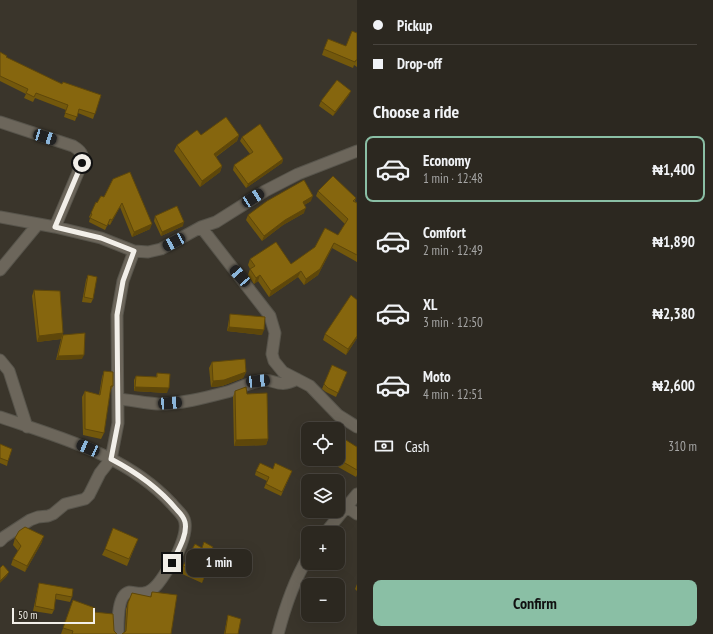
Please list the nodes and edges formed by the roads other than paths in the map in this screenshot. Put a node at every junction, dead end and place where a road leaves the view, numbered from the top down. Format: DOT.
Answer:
graph roads {
  1 [pos="0,122"];
  2 [pos="357,151"];
  3 [pos="0,217"];
  4 [pos="38,224"];
  5 [pos="55,227"];
  6 [pos="201,227"];
  7 [pos="134,251"];
  8 [pos="0,270"];
  9 [pos="0,360"];
  10 [pos="297,379"];
  11 [pos="118,399"];
  12 [pos="0,418"];
  13 [pos="27,427"];
  14 [pos="357,427"];
  15 [pos="111,459"];
  16 [pos="357,494"];
  17 [pos="347,507"];
  18 [pos="357,514"];
  19 [pos="331,526"];
  20 [pos="0,541"];
  21 [pos="301,569"];
  22 [pos="118,634"];
  23 [pos="278,634"];
  1 -- 5 [label="street"];
  2 -- 6 [label="street"];
  3 -- 4 [label="street"];
  4 -- 5 [label="street"];
  4 -- 8 [label="street"];
  5 -- 7 [label="street"];
  6 -- 7 [label="street"];
  6 -- 10 [label="street"];
  7 -- 11 [label="street"];
  9 -- 13 [label="street"];
  10 -- 11 [label="street"];
  10 -- 14 [label="street"];
  11 -- 15 [label="street"];
  12 -- 13 [label="street"];
  13 -- 15 [label="street"];
  15 -- 20 [label="street"];
  15 -- 22 [label="street"];
  16 -- 17 [label="street"];
  17 -- 18 [label="street"];
  17 -- 19 [label="street"];
  21 -- 23 [label="street"];
}
